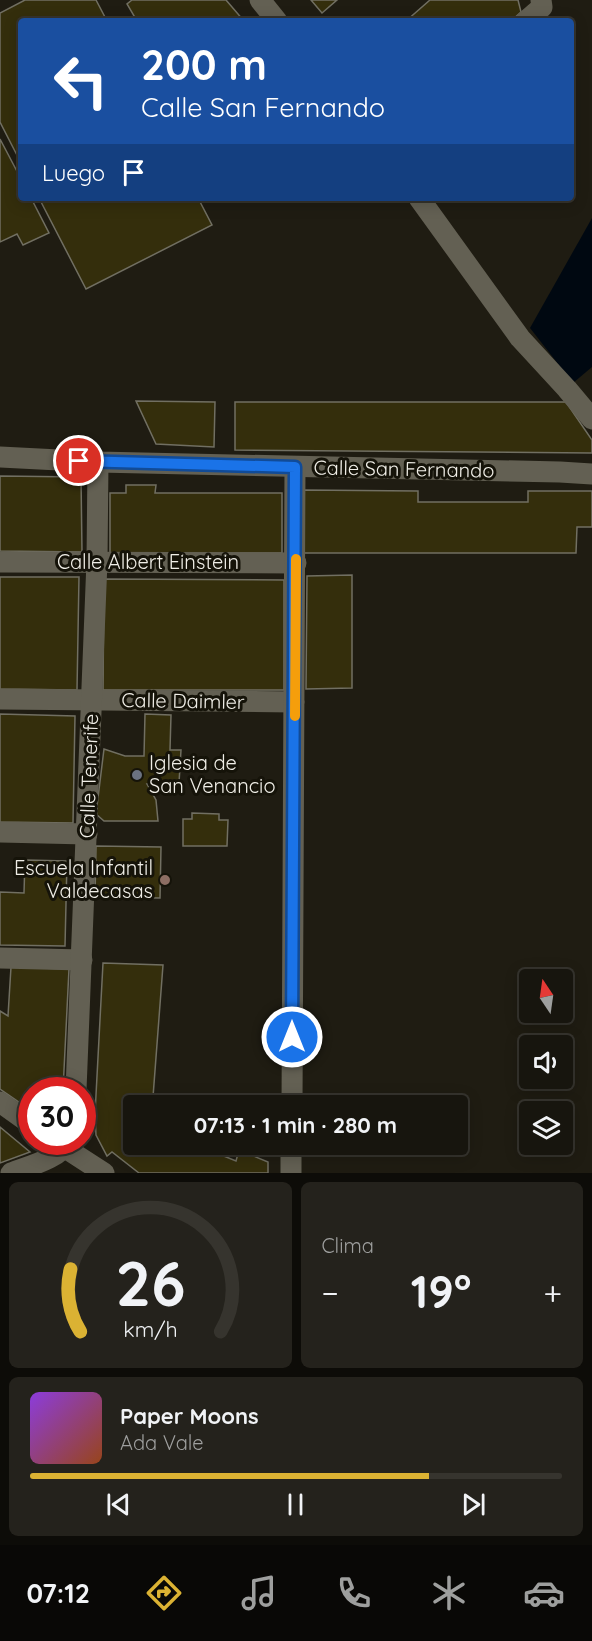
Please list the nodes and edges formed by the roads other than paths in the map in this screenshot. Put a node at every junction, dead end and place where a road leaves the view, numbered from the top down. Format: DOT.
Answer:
graph roads {
  1 [pos="260,0"];
  2 [pos="541,0"];
  3 [pos="275,18"];
  4 [pos="529,18"];
  5 [pos="421,201"];
  6 [pos="592,419"];
  7 [pos="0,458"];
  8 [pos="98,462"];
  9 [pos="295,467"];
  10 [pos="592,474"];
  11 [pos="97,561"];
  12 [pos="0,562"];
  13 [pos="296,563"];
  14 [pos="0,699"];
  15 [pos="91,700"];
  16 [pos="294,702"];
  17 [pos="0,832"];
  18 [pos="87,834"];
  19 [pos="0,958"];
  20 [pos="82,960"];
  21 [pos="77,1077"];
  22 [pos="291,1095"];
  23 [pos="0,1102"];
  24 [pos="18,1115"];
  25 [pos="51,1155"];
  26 [pos="79,1155"];
  27 [pos="291,1155"];
  28 [pos="11,1173"];
  29 [pos="104,1173"];
  30 [pos="291,1173"];
  1 -- 3 [label="street"];
  2 -- 4 [label="street"];
  5 -- 6 [label="street"];
  7 -- 8 [label="street, Calle San Fernando"];
  8 -- 9 [label="street, Calle San Fernando"];
  8 -- 11 [label="street, Calle Tenerife"];
  9 -- 10 [label="street, Calle San Fernando"];
  9 -- 13 [label="street"];
  11 -- 12 [label="street, Calle Albert Einstein"];
  11 -- 13 [label="street, Calle Albert Einstein"];
  11 -- 15 [label="street, Calle Tenerife"];
  13 -- 16 [label="street"];
  14 -- 15 [label="street, Calle Daimler"];
  15 -- 16 [label="street, Calle Daimler"];
  15 -- 18 [label="street, Calle Tenerife"];
  16 -- 22 [label="street"];
  17 -- 18 [label="street"];
  18 -- 20 [label="street, Calle Tenerife"];
  19 -- 20 [label="street"];
  20 -- 21 [label="street, Calle Tenerife"];
  23 -- 24 [label="street"];
  25 -- 28 [label="street"];
  26 -- 29 [label="street"];
  27 -- 30 [label="street"];
}
